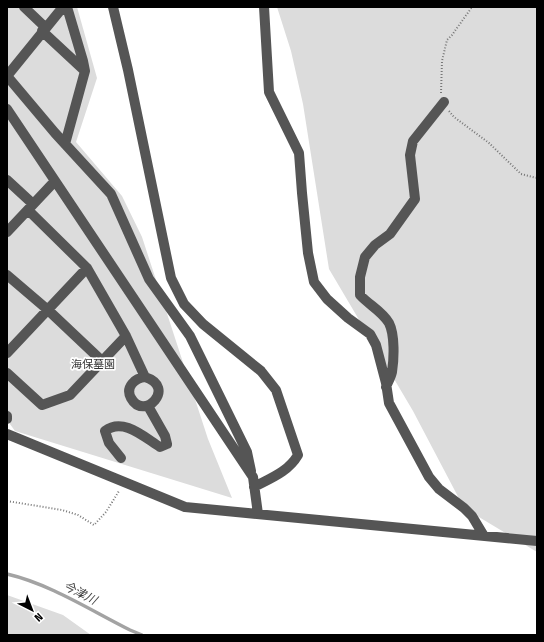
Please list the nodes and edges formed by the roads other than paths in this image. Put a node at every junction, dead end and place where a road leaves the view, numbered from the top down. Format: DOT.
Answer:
graph roads {
  1 [pos="24,7"];
  2 [pos="63,7"];
  3 [pos="67,7"];
  4 [pos="113,7"];
  5 [pos="264,7"];
  6 [pos="44,29"];
  7 [pos="85,71"];
  8 [pos="7,76"];
  9 [pos="444,102"];
  10 [pos="7,109"];
  11 [pos="65,144"];
  12 [pos="7,180"];
  13 [pos="55,181"];
  14 [pos="31,207"];
  15 [pos="7,232"];
  16 [pos="87,268"];
  17 [pos="7,274"];
  18 [pos="48,310"];
  19 [pos="126,336"];
  20 [pos="7,353"];
  21 [pos="102,361"];
  22 [pos="7,373"];
  23 [pos="146,377"];
  24 [pos="386,387"];
  25 [pos="148,406"];
  26 [pos="7,416"];
  27 [pos="7,419"];
  28 [pos="7,434"];
  29 [pos="121,458"];
  30 [pos="253,482"];
  31 [pos="258,514"];
  32 [pos="484,536"];
  33 [pos="537,541"];
  1 -- 6 [label="street"];
  2 -- 6 [label="street"];
  3 -- 7 [label="street"];
  4 -- 30 [label="street"];
  5 -- 24 [label="street"];
  6 -- 7 [label="street"];
  6 -- 8 [label="street"];
  7 -- 11 [label="street"];
  8 -- 11 [label="street"];
  9 -- 24 [label="street"];
  10 -- 13 [label="street"];
  11 -- 30 [label="street"];
  12 -- 14 [label="street"];
  13 -- 14 [label="street"];
  13 -- 30 [label="street"];
  14 -- 15 [label="street"];
  14 -- 16 [label="street"];
  16 -- 18 [label="street"];
  16 -- 19 [label="street"];
  17 -- 18 [label="street"];
  18 -- 20 [label="street"];
  18 -- 21 [label="street"];
  19 -- 21 [label="street"];
  19 -- 23 [label="street"];
  21 -- 22 [label="street"];
  23 -- 25 [label="street"];
  23 -- 25 [label="street"];
  24 -- 32 [label="street"];
  25 -- 29 [label="street"];
  26 -- 27 [label="street"];
  28 -- 31 [label="street"];
  30 -- 31 [label="street"];
  31 -- 32 [label="street"];
  32 -- 33 [label="street"];
}
